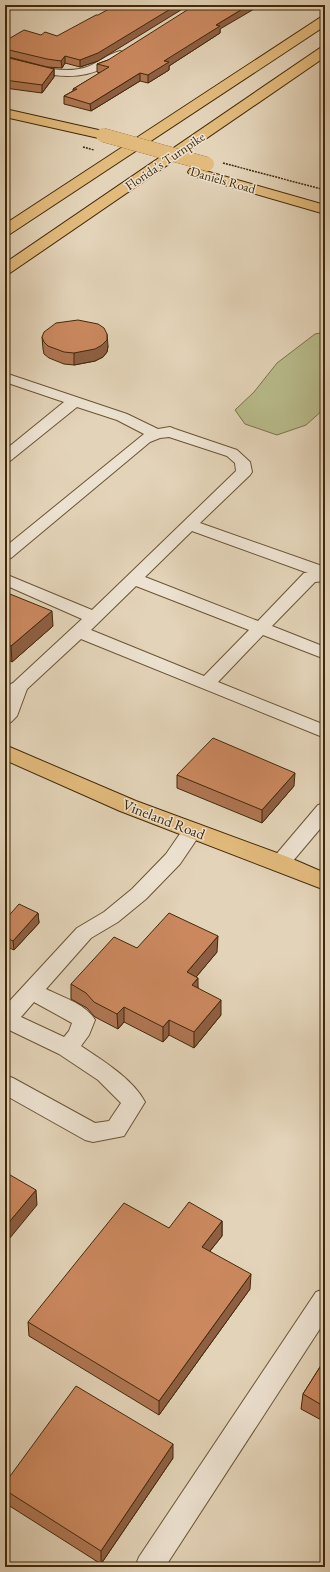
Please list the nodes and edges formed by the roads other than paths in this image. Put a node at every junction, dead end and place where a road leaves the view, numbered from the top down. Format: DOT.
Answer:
graph roads {
  1 [pos="325,20"];
  2 [pos="128,49"];
  3 [pos="325,51"];
  4 [pos="5,60"];
  5 [pos="5,112"];
  6 [pos="5,117"];
  7 [pos="97,139"];
  8 [pos="207,166"];
  9 [pos="325,196"];
  10 [pos="325,210"];
  11 [pos="5,231"];
  12 [pos="5,270"];
  13 [pos="5,377"];
  14 [pos="76,401"];
  15 [pos="156,434"];
  16 [pos="5,458"];
  17 [pos="190,525"];
  18 [pos="5,555"];
  19 [pos="325,574"];
  20 [pos="5,579"];
  21 [pos="134,579"];
  22 [pos="95,618"];
  23 [pos="261,627"];
  24 [pos="79,632"];
  25 [pos="325,653"];
  26 [pos="206,684"];
  27 [pos="10,688"];
  28 [pos="5,718"];
  29 [pos="325,732"];
  30 [pos="5,752"];
  31 [pos="325,810"];
  32 [pos="193,830"];
  33 [pos="280,863"];
  34 [pos="325,882"];
  35 [pos="31,990"];
  36 [pos="5,1019"];
  37 [pos="73,1042"];
  38 [pos="5,1084"];
  39 [pos="325,1300"];
  40 [pos="149,1567"];
  1 -- 11 [label="main road, Florida's Turnpike"];
  2 -- 4 [label="street"];
  3 -- 12 [label="main road, Florida's Turnpike"];
  5 -- 7 [label="main road, Daniels Road"];
  6 -- 7 [label="main road, Daniels Road"];
  7 -- 8 [label="main road, Daniels Road"];
  8 -- 9 [label="main road, Daniels Road"];
  8 -- 10 [label="main road, Daniels Road"];
  13 -- 14 [label="street"];
  14 -- 15 [label="street"];
  14 -- 16 [label="street"];
  15 -- 17 [label="street"];
  15 -- 18 [label="street"];
  17 -- 19 [label="street"];
  17 -- 21 [label="street"];
  19 -- 23 [label="street"];
  20 -- 22 [label="street"];
  21 -- 22 [label="street"];
  21 -- 23 [label="street"];
  22 -- 24 [label="street"];
  23 -- 25 [label="street"];
  23 -- 26 [label="street"];
  24 -- 26 [label="street"];
  24 -- 27 [label="street"];
  26 -- 29 [label="street"];
  27 -- 28 [label="street"];
  30 -- 32 [label="main road, Vineland Road"];
  31 -- 33 [label="street"];
  32 -- 33 [label="main road, Vineland Road"];
  32 -- 35 [label="street"];
  33 -- 34 [label="main road, Vineland Road"];
  35 -- 36 [label="street"];
  35 -- 37 [label="street"];
  36 -- 37 [label="street"];
  37 -- 38 [label="street"];
  39 -- 40 [label="street"];
}
